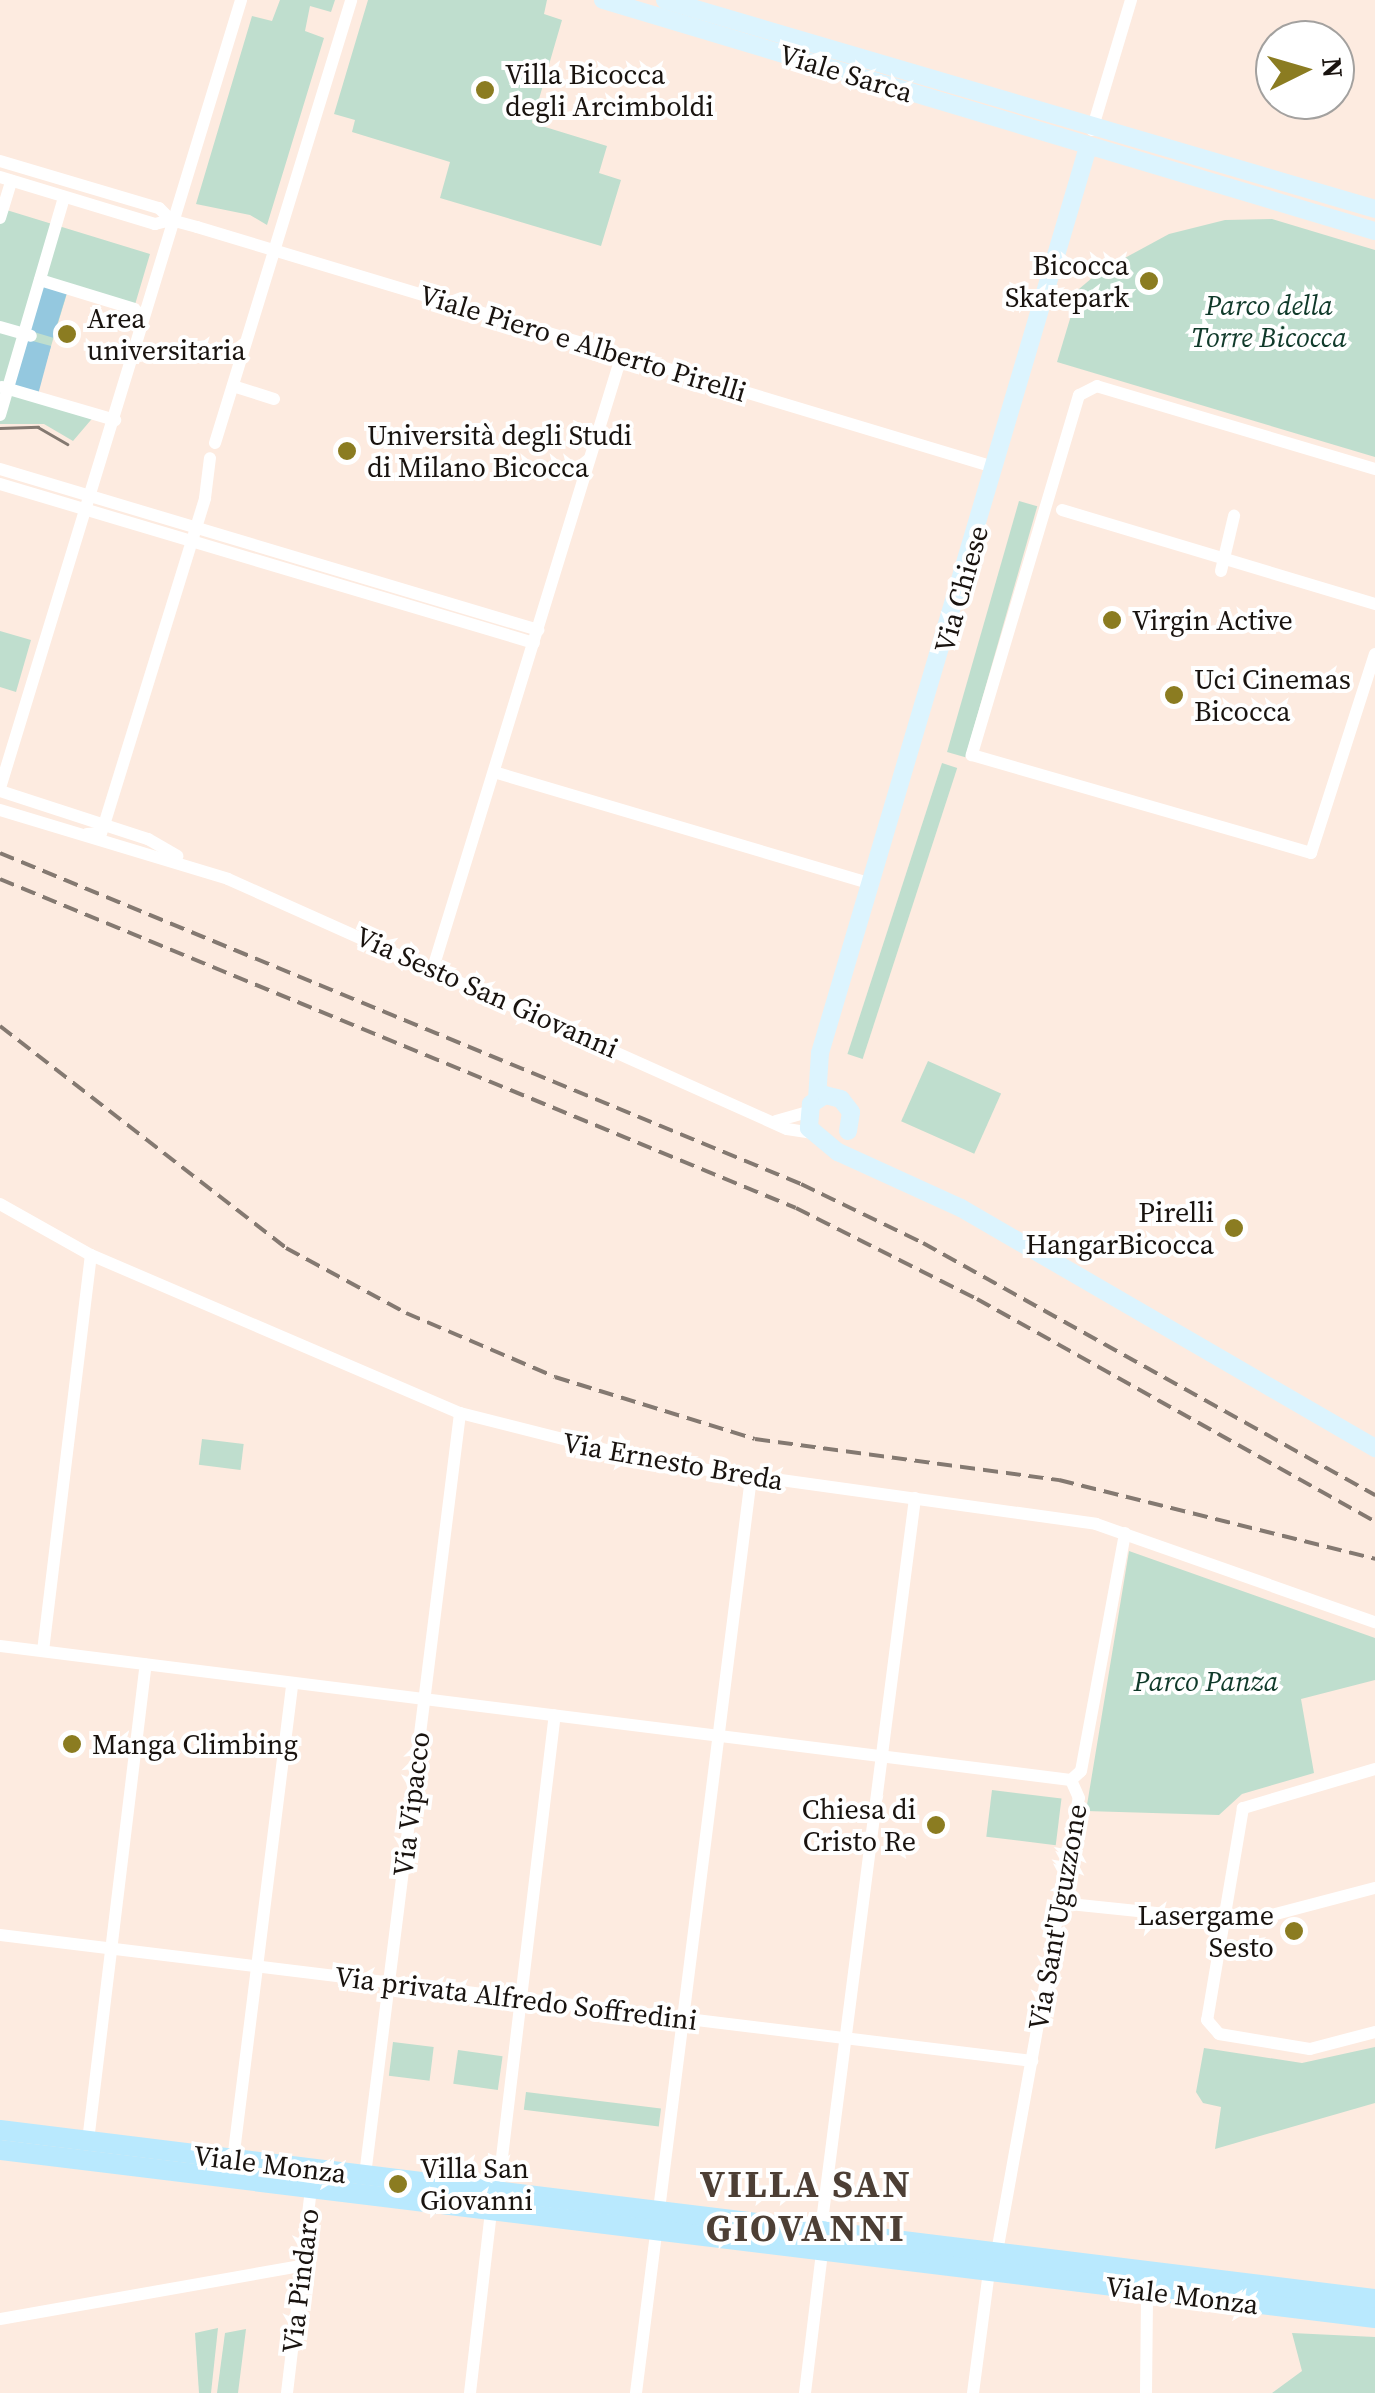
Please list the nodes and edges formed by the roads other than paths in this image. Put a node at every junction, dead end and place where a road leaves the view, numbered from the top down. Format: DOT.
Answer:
graph roads {
  1 [pos="241,0"];
  2 [pos="351,0"];
  3 [pos="603,0"];
  4 [pos="665,0"];
  5 [pos="1132,0"];
  6 [pos="1094,126"];
  7 [pos="1088,147"];
  8 [pos="0,161"];
  9 [pos="6,179"];
  10 [pos="64,198"];
  11 [pos="1375,210"];
  12 [pos="0,218"];
  13 [pos="171,220"];
  14 [pos="1375,231"];
  15 [pos="273,250"];
  16 [pos="40,280"];
  17 [pos="136,309"];
  18 [pos="0,327"];
  19 [pos="28,335"];
  20 [pos="622,354"];
  21 [pos="233,386"];
  22 [pos="4,388"];
  23 [pos="274,399"];
  24 [pos="0,415"];
  25 [pos="115,420"];
  26 [pos="215,442"];
  27 [pos="210,458"];
  28 [pos="994,467"];
  29 [pos="0,469"];
  30 [pos="1375,470"];
  31 [pos="0,484"];
  32 [pos="94,494"];
  33 [pos="84,508"];
  34 [pos="1062,510"];
  35 [pos="1234,516"];
  36 [pos="196,526"];
  37 [pos="192,540"];
  38 [pos="1218,565"];
  39 [pos="1375,604"];
  40 [pos="536,637"];
  41 [pos="1375,654"];
  42 [pos="494,772"];
  43 [pos="0,790"];
  44 [pos="0,810"];
  45 [pos="104,825"];
  46 [pos="85,834"];
  47 [pos="196,868"];
  48 [pos="874,884"];
  49 [pos="433,968"];
  50 [pos="819,1102"];
  51 [pos="776,1121"];
  52 [pos="848,1131"];
  53 [pos="820,1137"];
  54 [pos="867,1162"];
  55 [pos="0,1204"];
  56 [pos="90,1255"];
  57 [pos="460,1414"];
  58 [pos="1375,1448"];
  59 [pos="751,1478"];
  60 [pos="914,1498"];
  61 [pos="1124,1533"];
  62 [pos="1375,1622"];
  63 [pos="0,1646"];
  64 [pos="42,1651"];
  65 [pos="146,1665"];
  66 [pos="292,1684"];
  67 [pos="424,1700"];
  68 [pos="555,1715"];
  69 [pos="718,1735"];
  70 [pos="883,1754"];
  71 [pos="1375,1769"];
  72 [pos="1071,1780"];
  73 [pos="1375,1888"];
  74 [pos="1060,1903"];
  75 [pos="1224,1920"];
  76 [pos="0,1935"];
  77 [pos="112,1949"];
  78 [pos="257,1966"];
  79 [pos="389,1982"];
  80 [pos="522,1997"];
  81 [pos="682,2019"];
  82 [pos="1375,2032"];
  83 [pos="848,2038"];
  84 [pos="1032,2060"];
  85 [pos="0,2130"];
  86 [pos="88,2141"];
  87 [pos="0,2150"];
  88 [pos="233,2160"];
  89 [pos="313,2179"];
  90 [pos="364,2185"];
  91 [pos="494,2201"];
  92 [pos="659,2208"];
  93 [pos="821,2228"];
  94 [pos="656,2231"];
  95 [pos="822,2254"];
  96 [pos="993,2262"];
  97 [pos="302,2266"];
  98 [pos="1147,2290"];
  99 [pos="1375,2300"];
  100 [pos="1375,2318"];
  101 [pos="0,2319"];
  102 [pos="286,2393"];
  103 [pos="470,2393"];
  104 [pos="636,2393"];
  105 [pos="805,2393"];
  106 [pos="973,2393"];
  107 [pos="1146,2393"];
  1 -- 13 [label="street"];
  2 -- 15 [label="street"];
  3 -- 7 [label="street, Viale Sarca"];
  4 -- 6 [label="street, Viale Sarca"];
  5 -- 6 [label="street"];
  6 -- 7 [label="street"];
  6 -- 11 [label="street, Viale Sarca"];
  7 -- 14 [label="street, Viale Sarca"];
  7 -- 28 [label="street, Via Chiese"];
  8 -- 13 [label="street, Viale Piero e Alberto Pirelli"];
  9 -- 10 [label="street, Viale Piero e Alberto Pirelli"];
  9 -- 12 [label="street"];
  10 -- 13 [label="street, Viale Piero e Alberto Pirelli"];
  10 -- 16 [label="street"];
  13 -- 15 [label="street, Viale Piero e Alberto Pirelli"];
  13 -- 25 [label="street"];
  15 -- 20 [label="street, Viale Piero e Alberto Pirelli"];
  15 -- 21 [label="street"];
  16 -- 17 [label="street"];
  16 -- 19 [label="street"];
  18 -- 19 [label="street"];
  19 -- 22 [label="street"];
  20 -- 28 [label="street, Viale Piero e Alberto Pirelli"];
  20 -- 40 [label="street"];
  21 -- 23 [label="street"];
  21 -- 26 [label="street"];
  22 -- 24 [label="street"];
  22 -- 25 [label="street"];
  25 -- 32 [label="street"];
  27 -- 36 [label="street"];
  28 -- 48 [label="street, Via Chiese"];
  29 -- 32 [label="street"];
  30 -- 41 [label="street, Via Chiese"];
  31 -- 33 [label="street"];
  32 -- 33 [label="street"];
  32 -- 36 [label="street"];
  33 -- 37 [label="street"];
  33 -- 43 [label="street"];
  34 -- 38 [label="street"];
  35 -- 38 [label="street"];
  36 -- 37 [label="street"];
  36 -- 40 [label="street"];
  37 -- 40 [label="street"];
  37 -- 45 [label="street"];
  38 -- 39 [label="street"];
  40 -- 42 [label="street"];
  42 -- 48 [label="street"];
  42 -- 49 [label="street"];
  43 -- 45 [label="street, Via Sesto San Giovanni"];
  44 -- 46 [label="street, Via Sesto San Giovanni"];
  45 -- 46 [label="street"];
  45 -- 47 [label="street, Via Sesto San Giovanni"];
  46 -- 47 [label="street, Via Sesto San Giovanni"];
  47 -- 49 [label="street, Via Sesto San Giovanni"];
  48 -- 50 [label="street, Via Chiese"];
  49 -- 51 [label="street, Via Sesto San Giovanni"];
  50 -- 51 [label="street"];
  50 -- 52 [label="street, Via Chiese"];
  50 -- 53 [label="street"];
  51 -- 53 [label="street, Via Sesto San Giovanni"];
  52 -- 53 [label="street"];
  52 -- 54 [label="street"];
  53 -- 54 [label="street, Via Sesto San Giovanni"];
  54 -- 58 [label="street, Via Sesto San Giovanni"];
  55 -- 56 [label="street, Via Ernesto Breda"];
  56 -- 57 [label="street, Via Ernesto Breda"];
  56 -- 64 [label="street"];
  57 -- 59 [label="street, Via Ernesto Breda"];
  57 -- 67 [label="street, Via Vipacco"];
  59 -- 60 [label="street, Via Ernesto Breda"];
  59 -- 69 [label="street"];
  60 -- 61 [label="street, Via Ernesto Breda"];
  60 -- 70 [label="street"];
  61 -- 62 [label="street, Via Ernesto Breda"];
  61 -- 72 [label="street, Via Sant'Uguzzone"];
  63 -- 64 [label="street"];
  64 -- 65 [label="street"];
  65 -- 66 [label="street"];
  65 -- 77 [label="street"];
  66 -- 67 [label="street"];
  66 -- 78 [label="street"];
  67 -- 68 [label="street"];
  67 -- 79 [label="street, Via Vipacco"];
  68 -- 69 [label="street"];
  68 -- 80 [label="street"];
  69 -- 70 [label="street"];
  69 -- 81 [label="street"];
  70 -- 72 [label="street"];
  70 -- 83 [label="street"];
  71 -- 75 [label="street"];
  72 -- 74 [label="street, Via Sant'Uguzzone"];
  73 -- 75 [label="street"];
  74 -- 75 [label="street"];
  74 -- 84 [label="street, Via Sant'Uguzzone"];
  75 -- 82 [label="street"];
  76 -- 77 [label="street, Via privata Alfredo Soffredini"];
  77 -- 78 [label="street, Via privata Alfredo Soffredini"];
  77 -- 86 [label="street"];
  78 -- 79 [label="street, Via privata Alfredo Soffredini"];
  78 -- 88 [label="street"];
  79 -- 80 [label="street, Via privata Alfredo Soffredini"];
  79 -- 90 [label="street, Via Vipacco"];
  80 -- 81 [label="street, Via privata Alfredo Soffredini"];
  80 -- 91 [label="street"];
  81 -- 83 [label="street, Via privata Alfredo Soffredini"];
  81 -- 92 [label="street"];
  83 -- 84 [label="street, Via privata Alfredo Soffredini"];
  83 -- 93 [label="street"];
  84 -- 96 [label="street, Via Sant'Uguzzone"];
  85 -- 86 [label="main road, Viale Monza"];
  86 -- 88 [label="main road, Viale Monza"];
  87 -- 89 [label="main road, Viale Monza"];
  88 -- 89 [label="main road, Viale Monza"];
  89 -- 90 [label="main road, Viale Monza"];
  89 -- 97 [label="street, Via Pindaro"];
  90 -- 91 [label="main road, Viale Monza"];
  91 -- 92 [label="main road, Viale Monza"];
  91 -- 94 [label="main road, Viale Monza"];
  91 -- 103 [label="street"];
  92 -- 93 [label="main road, Viale Monza"];
  92 -- 94 [label="street"];
  93 -- 96 [label="main road, Viale Monza"];
  94 -- 95 [label="main road, Viale Monza"];
  94 -- 104 [label="street"];
  95 -- 96 [label="main road, Viale Monza"];
  95 -- 105 [label="street"];
  96 -- 98 [label="main road, Viale Monza"];
  96 -- 99 [label="main road, Viale Monza"];
  96 -- 106 [label="street, Via Sant'Uguzzone"];
  97 -- 101 [label="street"];
  97 -- 102 [label="street, Via Pindaro"];
  98 -- 100 [label="main road, Viale Monza"];
  98 -- 107 [label="street"];
}
